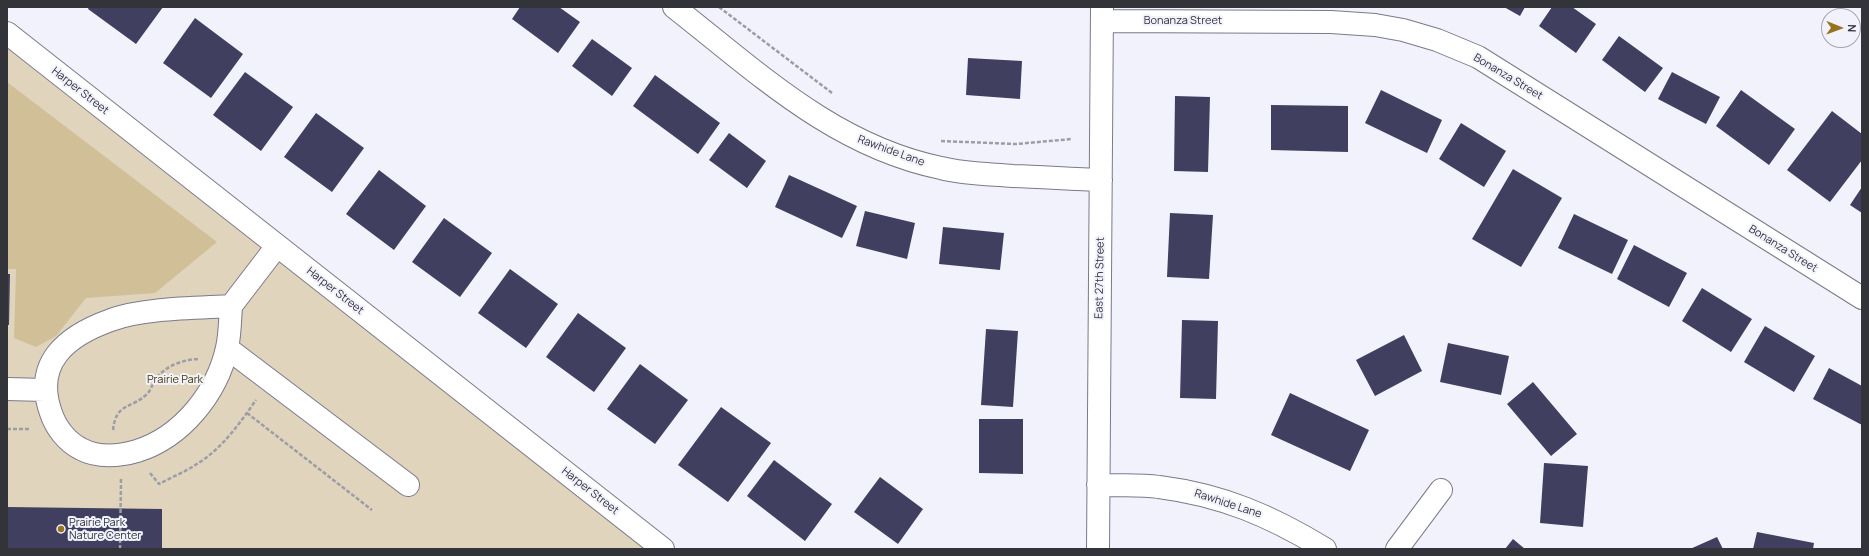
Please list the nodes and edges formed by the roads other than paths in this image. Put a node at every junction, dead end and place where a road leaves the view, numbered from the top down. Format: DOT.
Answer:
graph roads {
  1 [pos="674,7"];
  2 [pos="1102,14"];
  3 [pos="7,33"];
  4 [pos="1101,180"];
  5 [pos="277,246"];
  6 [pos="1862,298"];
  7 [pos="231,306"];
  8 [pos="227,348"];
  9 [pos="7,389"];
  10 [pos="45,390"];
  11 [pos="408,485"];
  12 [pos="1098,485"];
  13 [pos="1441,490"];
  14 [pos="663,549"];
  15 [pos="1098,549"];
  16 [pos="1325,549"];
  17 [pos="1397,549"];
  1 -- 4 [label="street, Rawhide Lane"];
  2 -- 4 [label="street, East 27th Street"];
  2 -- 6 [label="street, Bonanza Street"];
  3 -- 5 [label="street, Harper Street"];
  4 -- 12 [label="street, East 27th Street"];
  5 -- 7 [label="street"];
  5 -- 14 [label="street, Harper Street"];
  7 -- 8 [label="street"];
  7 -- 10 [label="street"];
  8 -- 10 [label="street"];
  8 -- 11 [label="street"];
  9 -- 10 [label="street"];
  12 -- 15 [label="street, East 27th Street"];
  12 -- 16 [label="street, Rawhide Lane"];
  13 -- 17 [label="street"];
}
